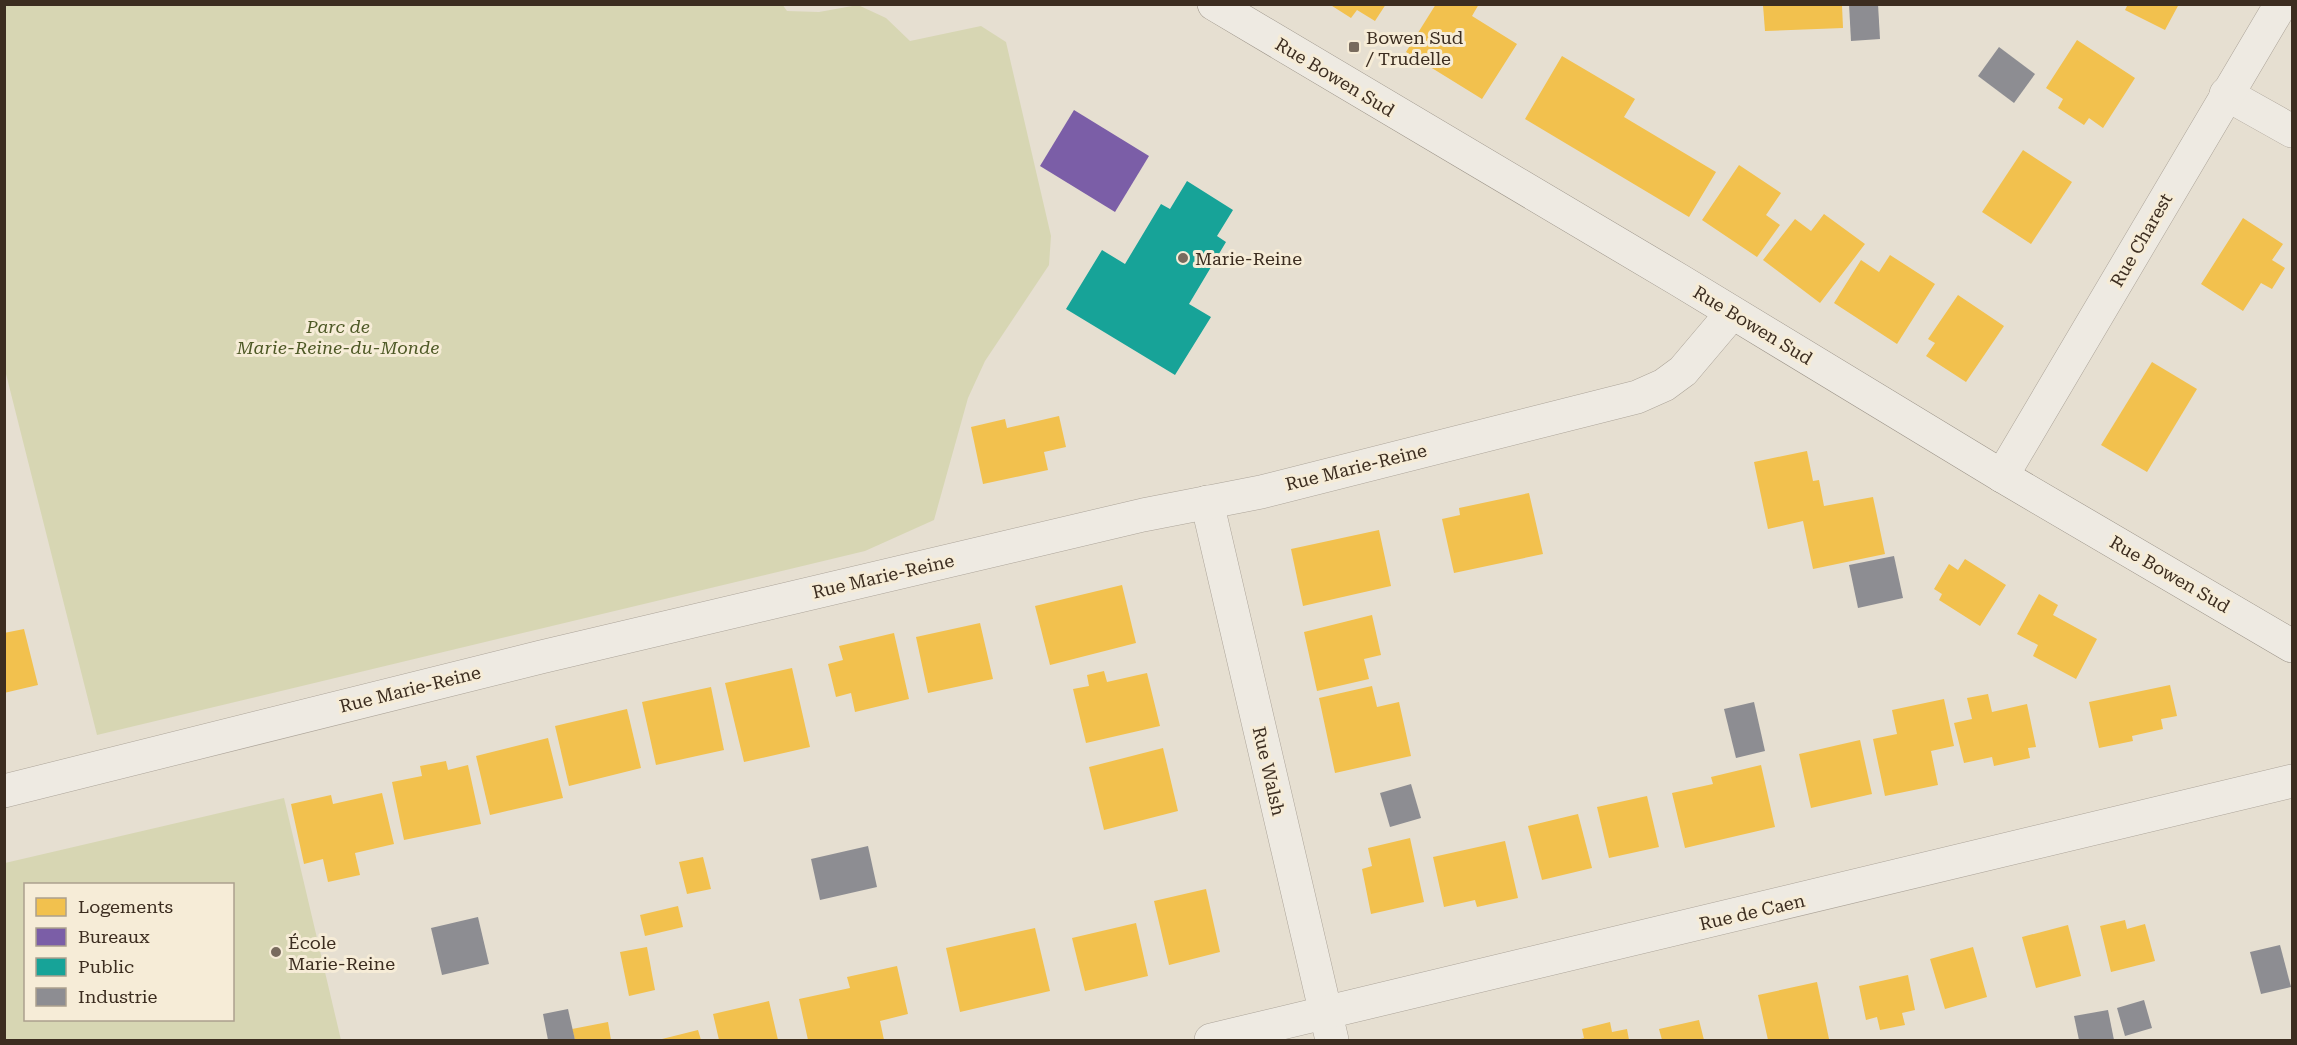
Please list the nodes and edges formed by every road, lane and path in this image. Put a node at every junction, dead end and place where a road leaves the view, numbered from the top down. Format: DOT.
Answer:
graph roads {
  1 [pos="2281,4"];
  2 [pos="1216,5"];
  3 [pos="2226,94"];
  4 [pos="2292,131"];
  5 [pos="1732,313"];
  6 [pos="2002,476"];
  7 [pos="1207,502"];
  8 [pos="2292,646"];
  9 [pos="2292,781"];
  10 [pos="4,790"];
  11 [pos="1329,1027"];
  12 [pos="1211,1041"];
  1 -- 3 [label="street, Rue Charest"];
  2 -- 5 [label="street, Rue Bowen Sud"];
  3 -- 4 [label="street"];
  3 -- 6 [label="street, Rue Charest"];
  5 -- 6 [label="street, Rue Bowen Sud"];
  5 -- 7 [label="street, Rue Marie-Reine"];
  6 -- 8 [label="street, Rue Bowen Sud"];
  7 -- 10 [label="street, Rue Marie-Reine"];
  7 -- 11 [label="street, Rue Walsh"];
  9 -- 11 [label="street, Rue de Caen"];
  11 -- 12 [label="street, Rue de Caen"];
}
